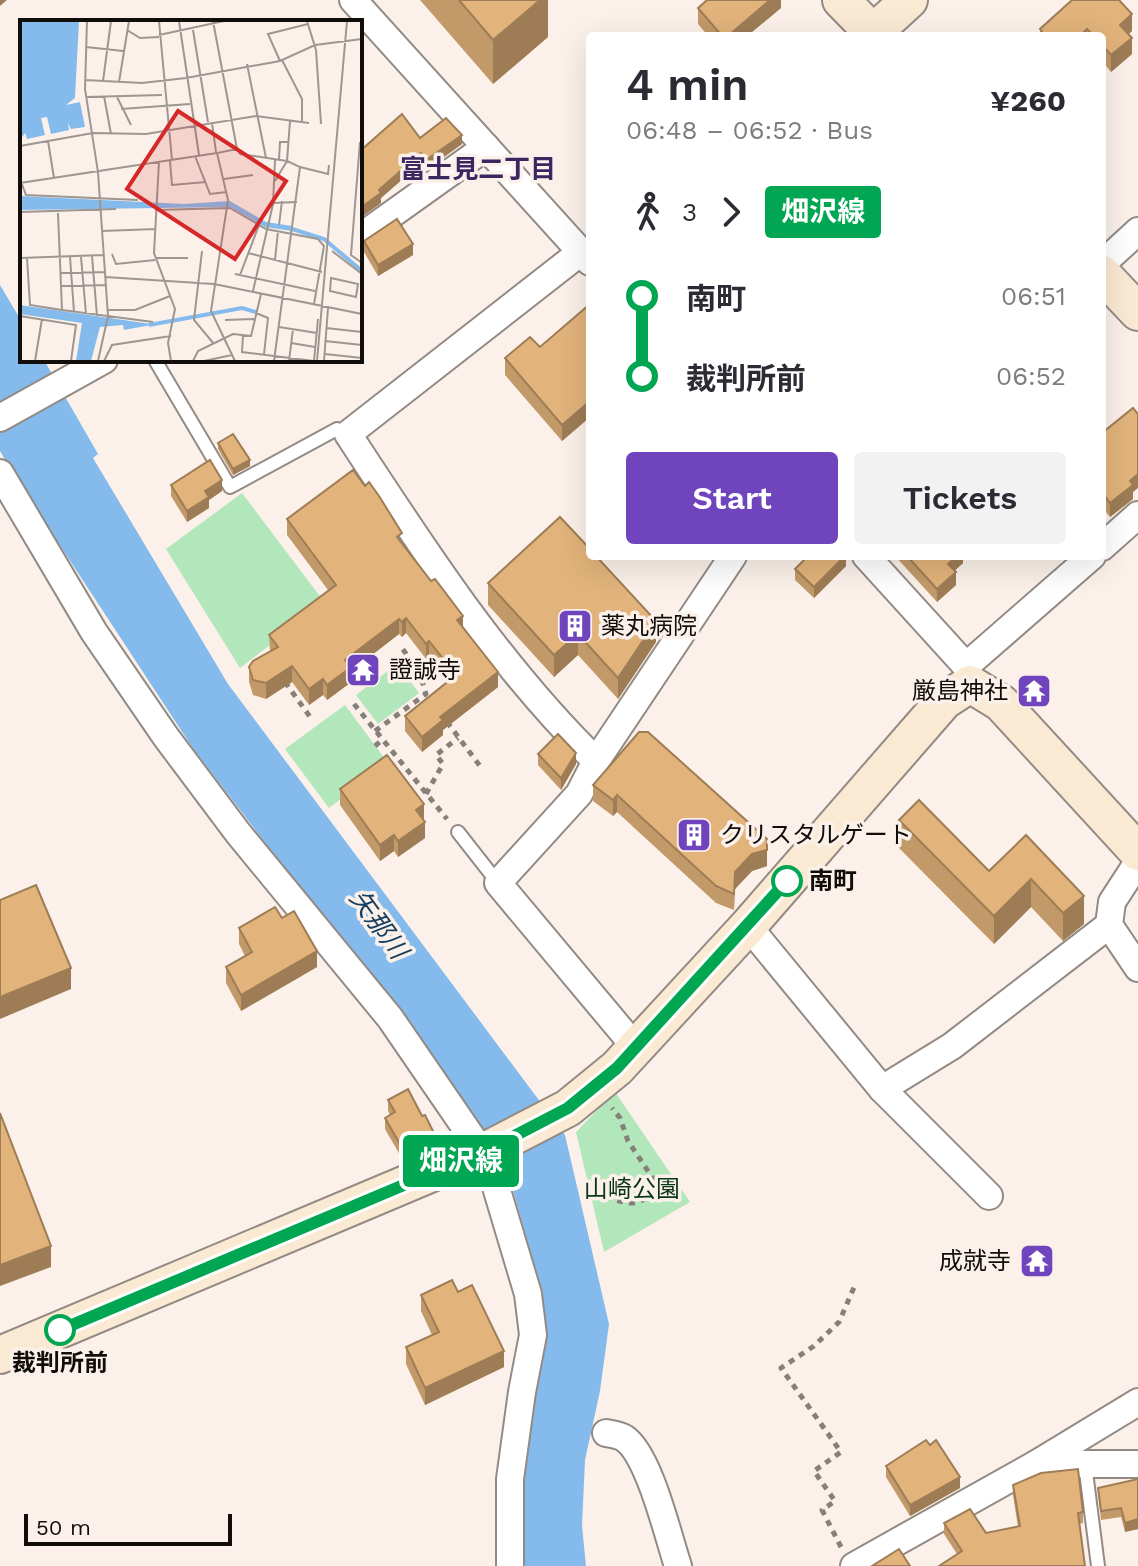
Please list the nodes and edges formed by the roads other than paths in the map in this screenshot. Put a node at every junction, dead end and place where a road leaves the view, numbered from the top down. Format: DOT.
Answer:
graph roads {
  1 [pos="353,0"];
  2 [pos="841,0"];
  3 [pos="909,0"];
  4 [pos="870,32"];
  5 [pos="876,32"];
  6 [pos="486,147"];
  7 [pos="1138,231"];
  8 [pos="362,236"];
  9 [pos="586,257"];
  10 [pos="1106,260"];
  11 [pos="1106,278"];
  12 [pos="1138,312"];
  13 [pos="101,362"];
  14 [pos="156,362"];
  15 [pos="0,418"];
  16 [pos="348,434"];
  17 [pos="0,473"];
  18 [pos="1138,515"];
  19 [pos="1106,543"];
  20 [pos="730,560"];
  21 [pos="869,560"];
  22 [pos="1088,560"];
  23 [pos="968,675"];
  24 [pos="596,761"];
  25 [pos="458,832"];
  26 [pos="1138,852"];
  27 [pos="1138,862"];
  28 [pos="498,883"];
  29 [pos="1109,925"];
  30 [pos="748,926"];
  31 [pos="1138,968"];
  32 [pos="636,1048"];
  33 [pos="882,1089"];
  34 [pos="485,1151"];
  35 [pos="989,1196"];
  36 [pos="0,1355"];
  37 [pos="1138,1402"];
  38 [pos="606,1433"];
  39 [pos="1036,1464"];
  40 [pos="1085,1464"];
  41 [pos="1138,1464"];
  42 [pos="849,1559"];
  43 [pos="510,1566"];
  44 [pos="678,1566"];
  45 [pos="1098,1566"];
  1 -- 6 [label="street"];
  2 -- 4 [label="street"];
  3 -- 5 [label="street"];
  6 -- 8 [label="street"];
  6 -- 9 [label="street"];
  7 -- 10 [label="street"];
  9 -- 16 [label="street"];
  11 -- 12 [label="street"];
  13 -- 15 [label="street"];
  14 -- 16 [label="lane"];
  16 -- 24 [label="street"];
  17 -- 34 [label="street"];
  18 -- 19 [label="street"];
  20 -- 24 [label="street"];
  21 -- 23 [label="street"];
  22 -- 23 [label="street"];
  23 -- 26 [label="street"];
  23 -- 30 [label="street"];
  24 -- 28 [label="street"];
  25 -- 28 [label="lane"];
  27 -- 29 [label="street"];
  28 -- 32 [label="street"];
  29 -- 31 [label="street"];
  29 -- 33 [label="street"];
  30 -- 32 [label="street"];
  30 -- 33 [label="street"];
  32 -- 34 [label="street"];
  33 -- 35 [label="street"];
  34 -- 36 [label="street"];
  34 -- 43 [label="street"];
  37 -- 39 [label="street"];
  38 -- 44 [label="street"];
  39 -- 40 [label="street"];
  39 -- 42 [label="street"];
  40 -- 41 [label="street"];
  40 -- 45 [label="lane"];
}
